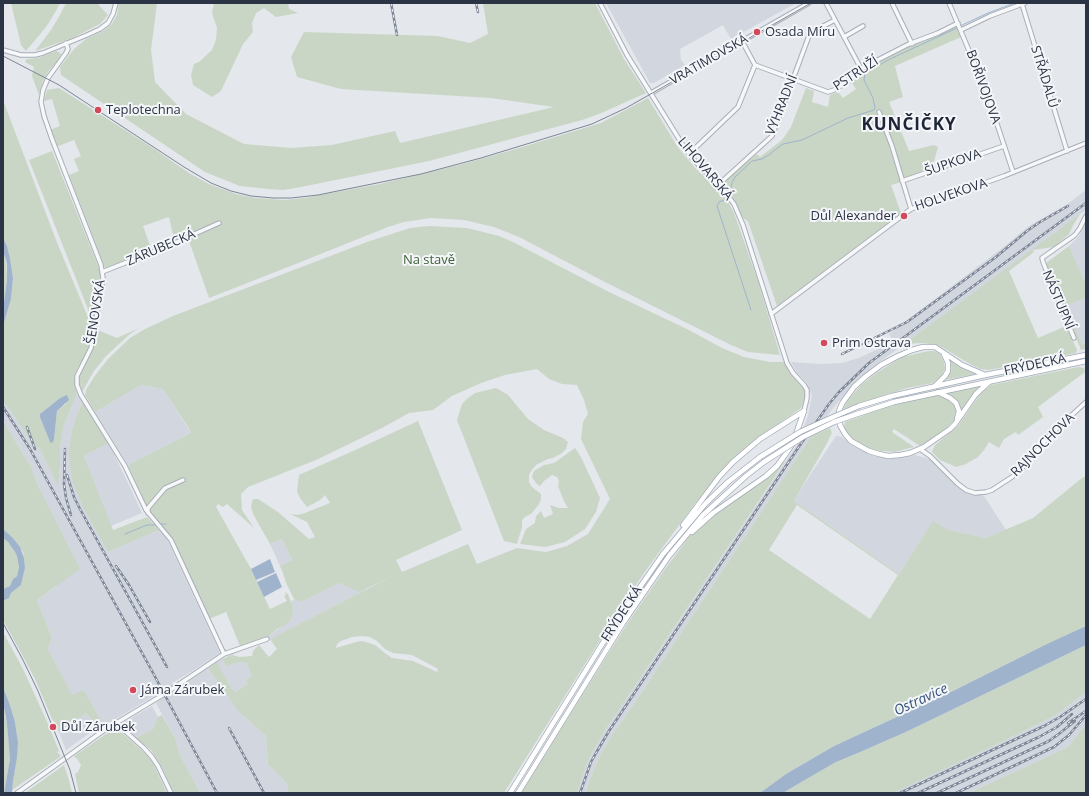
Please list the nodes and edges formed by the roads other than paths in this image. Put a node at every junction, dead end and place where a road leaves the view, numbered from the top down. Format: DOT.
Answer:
graph roads {
  1 [pos="116,3"];
  2 [pos="600,3"];
  3 [pos="809,3"];
  4 [pos="826,3"];
  5 [pos="892,3"];
  6 [pos="949,3"];
  7 [pos="1024,4"];
  8 [pos="835,20"];
  9 [pos="863,26"];
  10 [pos="960,26"];
  11 [pos="844,36"];
  12 [pos="742,42"];
  13 [pos="66,43"];
  14 [pos="912,44"];
  15 [pos="3,50"];
  16 [pos="755,65"];
  17 [pos="860,69"];
  18 [pos="793,79"];
  19 [pos="650,93"];
  20 [pos="879,112"];
  21 [pos="1086,143"];
  22 [pos="1004,146"];
  23 [pos="1067,151"];
  24 [pos="689,154"];
  25 [pos="1013,172"];
  26 [pos="902,181"];
  27 [pos="718,186"];
  28 [pos="911,209"];
  29 [pos="1086,216"];
  30 [pos="219,223"];
  31 [pos="102,272"];
  32 [pos="771,314"];
  33 [pos="1074,338"];
  34 [pos="943,352"];
  35 [pos="1086,354"];
  36 [pos="1086,361"];
  37 [pos="985,375"];
  38 [pos="989,382"];
  39 [pos="935,386"];
  40 [pos="938,392"];
  41 [pos="1086,402"];
  42 [pos="804,411"];
  43 [pos="955,424"];
  44 [pos="920,449"];
  45 [pos="183,480"];
  46 [pos="148,513"];
  47 [pos="663,554"];
  48 [pos="669,556"];
  49 [pos="267,639"];
  50 [pos="224,654"];
  51 [pos="116,723"];
  52 [pos="17,793"];
  53 [pos="171,793"];
  54 [pos="510,793"];
  55 [pos="518,793"];
  1 -- 13 [label="street"];
  2 -- 19 [label="street, LIHOVARSKÁ"];
  3 -- 12 [label="street, VRATIMOVSKÁ"];
  4 -- 8 [label="street"];
  5 -- 14 [label="street"];
  6 -- 10 [label="street, BOŘIVOJOVA"];
  7 -- 10 [label="street, PSTRUŽÍ"];
  7 -- 23 [label="street, STŘÁDALŮ"];
  8 -- 11 [label="street"];
  8 -- 18 [label="street, VÝHRADNÍ"];
  9 -- 11 [label="street"];
  10 -- 14 [label="street, PSTRUŽÍ"];
  10 -- 22 [label="street, BOŘIVOJOVA"];
  11 -- 17 [label="street"];
  12 -- 16 [label="street"];
  12 -- 19 [label="street, VRATIMOVSKÁ"];
  13 -- 15 [label="street"];
  13 -- 31 [label="street, ŠENOVSKÁ"];
  14 -- 17 [label="street, PSTRUŽÍ"];
  16 -- 18 [label="street, PSTRUŽÍ"];
  16 -- 24 [label="street"];
  17 -- 18 [label="street, PSTRUŽÍ"];
  18 -- 27 [label="street, VÝHRADNÍ"];
  19 -- 24 [label="street, LIHOVARSKÁ"];
  20 -- 26 [label="street"];
  21 -- 23 [label="street, HOLVEKOVA"];
  22 -- 25 [label="street, BOŘIVOJOVA"];
  22 -- 26 [label="street, ŠUPKOVA"];
  23 -- 25 [label="street, HOLVEKOVA"];
  24 -- 27 [label="street, LIHOVARSKÁ"];
  25 -- 28 [label="street, HOLVEKOVA"];
  26 -- 28 [label="street"];
  27 -- 32 [label="street, LIHOVARSKÁ"];
  28 -- 32 [label="street, HOLVEKOVA"];
  29 -- 33 [label="street, NÁSTUPNÍ"];
  30 -- 31 [label="street, ZÁRUBECKÁ"];
  31 -- 46 [label="street, ŠENOVSKÁ"];
  32 -- 42 [label="street, LIHOVARSKÁ"];
  34 -- 37 [label="main road"];
  34 -- 39 [label="main road"];
  34 -- 44 [label="main road"];
  35 -- 37 [label="main road, FRÝDECKÁ"];
  36 -- 38 [label="main road, FRÝDECKÁ"];
  37 -- 39 [label="main road, FRÝDECKÁ"];
  38 -- 40 [label="main road, FRÝDECKÁ"];
  38 -- 43 [label="main road"];
  39 -- 47 [label="main road, FRÝDECKÁ, bridge"];
  40 -- 43 [label="main road"];
  40 -- 48 [label="main road, FRÝDECKÁ, bridge"];
  41 -- 44 [label="street, RAJNOCHOVA"];
  42 -- 47 [label="main road"];
  42 -- 48 [label="main road"];
  43 -- 44 [label="main road"];
  45 -- 46 [label="street"];
  46 -- 50 [label="street, ŠENOVSKÁ"];
  47 -- 54 [label="main road, FRÝDECKÁ"];
  48 -- 55 [label="main road, FRÝDECKÁ"];
  49 -- 50 [label="street"];
  50 -- 51 [label="street"];
  51 -- 52 [label="street"];
  51 -- 53 [label="street"];
}
